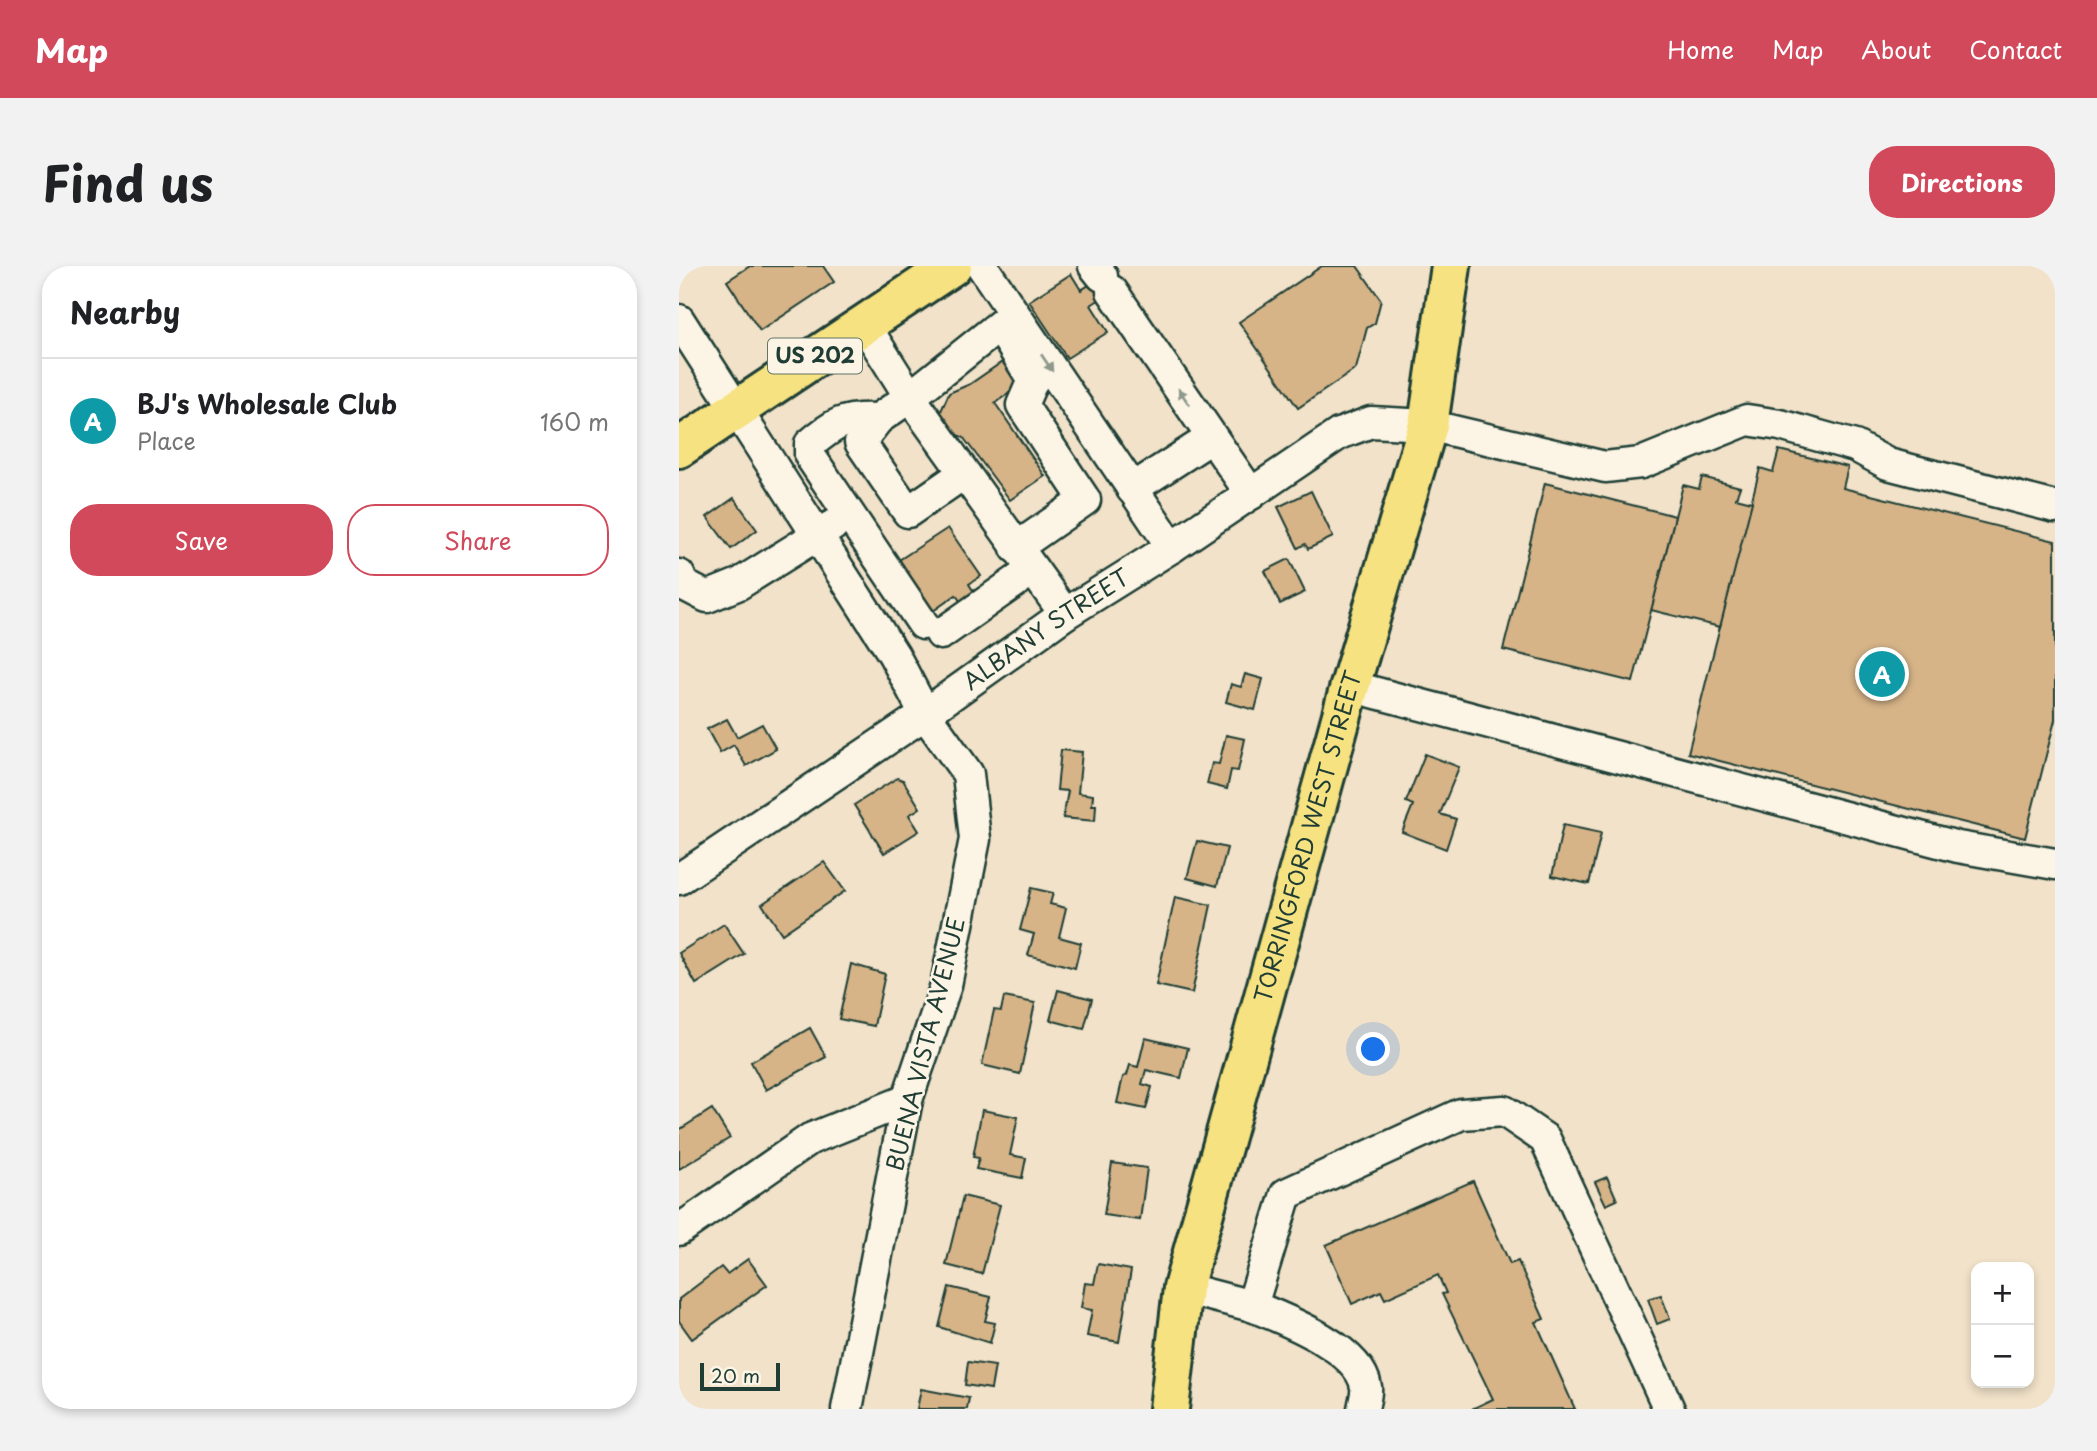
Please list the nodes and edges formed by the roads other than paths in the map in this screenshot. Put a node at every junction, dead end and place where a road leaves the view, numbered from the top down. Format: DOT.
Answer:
graph roads {
  1 [pos="952,266"];
  2 [pos="982,266"];
  3 [pos="1451,266"];
  4 [pos="1103,278"];
  5 [pos="679,320"];
  6 [pos="1007,320"];
  7 [pos="864,324"];
  8 [pos="910,397"];
  9 [pos="736,408"];
  10 [pos="878,419"];
  11 [pos="1428,425"];
  12 [pos="1212,438"];
  13 [pos="679,448"];
  14 [pos="963,474"];
  15 [pos="1132,489"];
  16 [pos="1251,494"];
  17 [pos="2055,507"];
  18 [pos="849,515"];
  19 [pos="817,536"];
  20 [pos="1172,547"];
  21 [pos="1024,559"];
  22 [pos="679,575"];
  23 [pos="1065,614"];
  24 [pos="1350,686"];
  25 [pos="925,714"];
  26 [pos="2055,864"];
  27 [pos="679,879"];
  28 [pos="907,1100"];
  29 [pos="679,1230"];
  30 [pos="1183,1288"];
  31 [pos="1252,1306"];
  32 [pos="847,1409"];
  33 [pos="1169,1409"];
  34 [pos="1363,1409"];
  35 [pos="1669,1409"];
  1 -- 7 [label="main road, US 202"];
  2 -- 6 [label="street"];
  3 -- 11 [label="main road, TORRINGFORD WEST STREET"];
  12 -- 4 [label="street, one-way"];
  5 -- 9 [label="street, BUENA VISTA AVENUE"];
  6 -- 8 [label="street"];
  6 -- 15 [label="street, one-way"];
  6 -- 21 [label="street"];
  7 -- 8 [label="street"];
  7 -- 9 [label="main road, US 202"];
  8 -- 10 [label="street"];
  8 -- 14 [label="street"];
  9 -- 13 [label="main road, US 202"];
  9 -- 19 [label="street, BUENA VISTA AVENUE"];
  10 -- 14 [label="street"];
  10 -- 18 [label="street"];
  11 -- 16 [label="street, ALBANY STREET"];
  11 -- 17 [label="street, ALBANY STREET"];
  11 -- 24 [label="main road, TORRINGFORD WEST STREET"];
  12 -- 15 [label="street"];
  12 -- 16 [label="street"];
  14 -- 21 [label="street"];
  15 -- 20 [label="street"];
  16 -- 20 [label="street, ALBANY STREET"];
  18 -- 19 [label="street"];
  18 -- 21 [label="street"];
  19 -- 22 [label="street"];
  19 -- 25 [label="street, BUENA VISTA AVENUE"];
  20 -- 23 [label="street, ALBANY STREET"];
  21 -- 23 [label="street"];
  23 -- 25 [label="street, ALBANY STREET"];
  24 -- 26 [label="street"];
  24 -- 30 [label="main road, TORRINGFORD WEST STREET"];
  25 -- 27 [label="street, ALBANY STREET"];
  25 -- 28 [label="street, BUENA VISTA AVENUE"];
  28 -- 29 [label="street"];
  28 -- 32 [label="street, BUENA VISTA AVENUE"];
  30 -- 31 [label="street"];
  30 -- 33 [label="main road, TORRINGFORD WEST STREET"];
  31 -- 34 [label="street"];
  31 -- 35 [label="street"];
}
